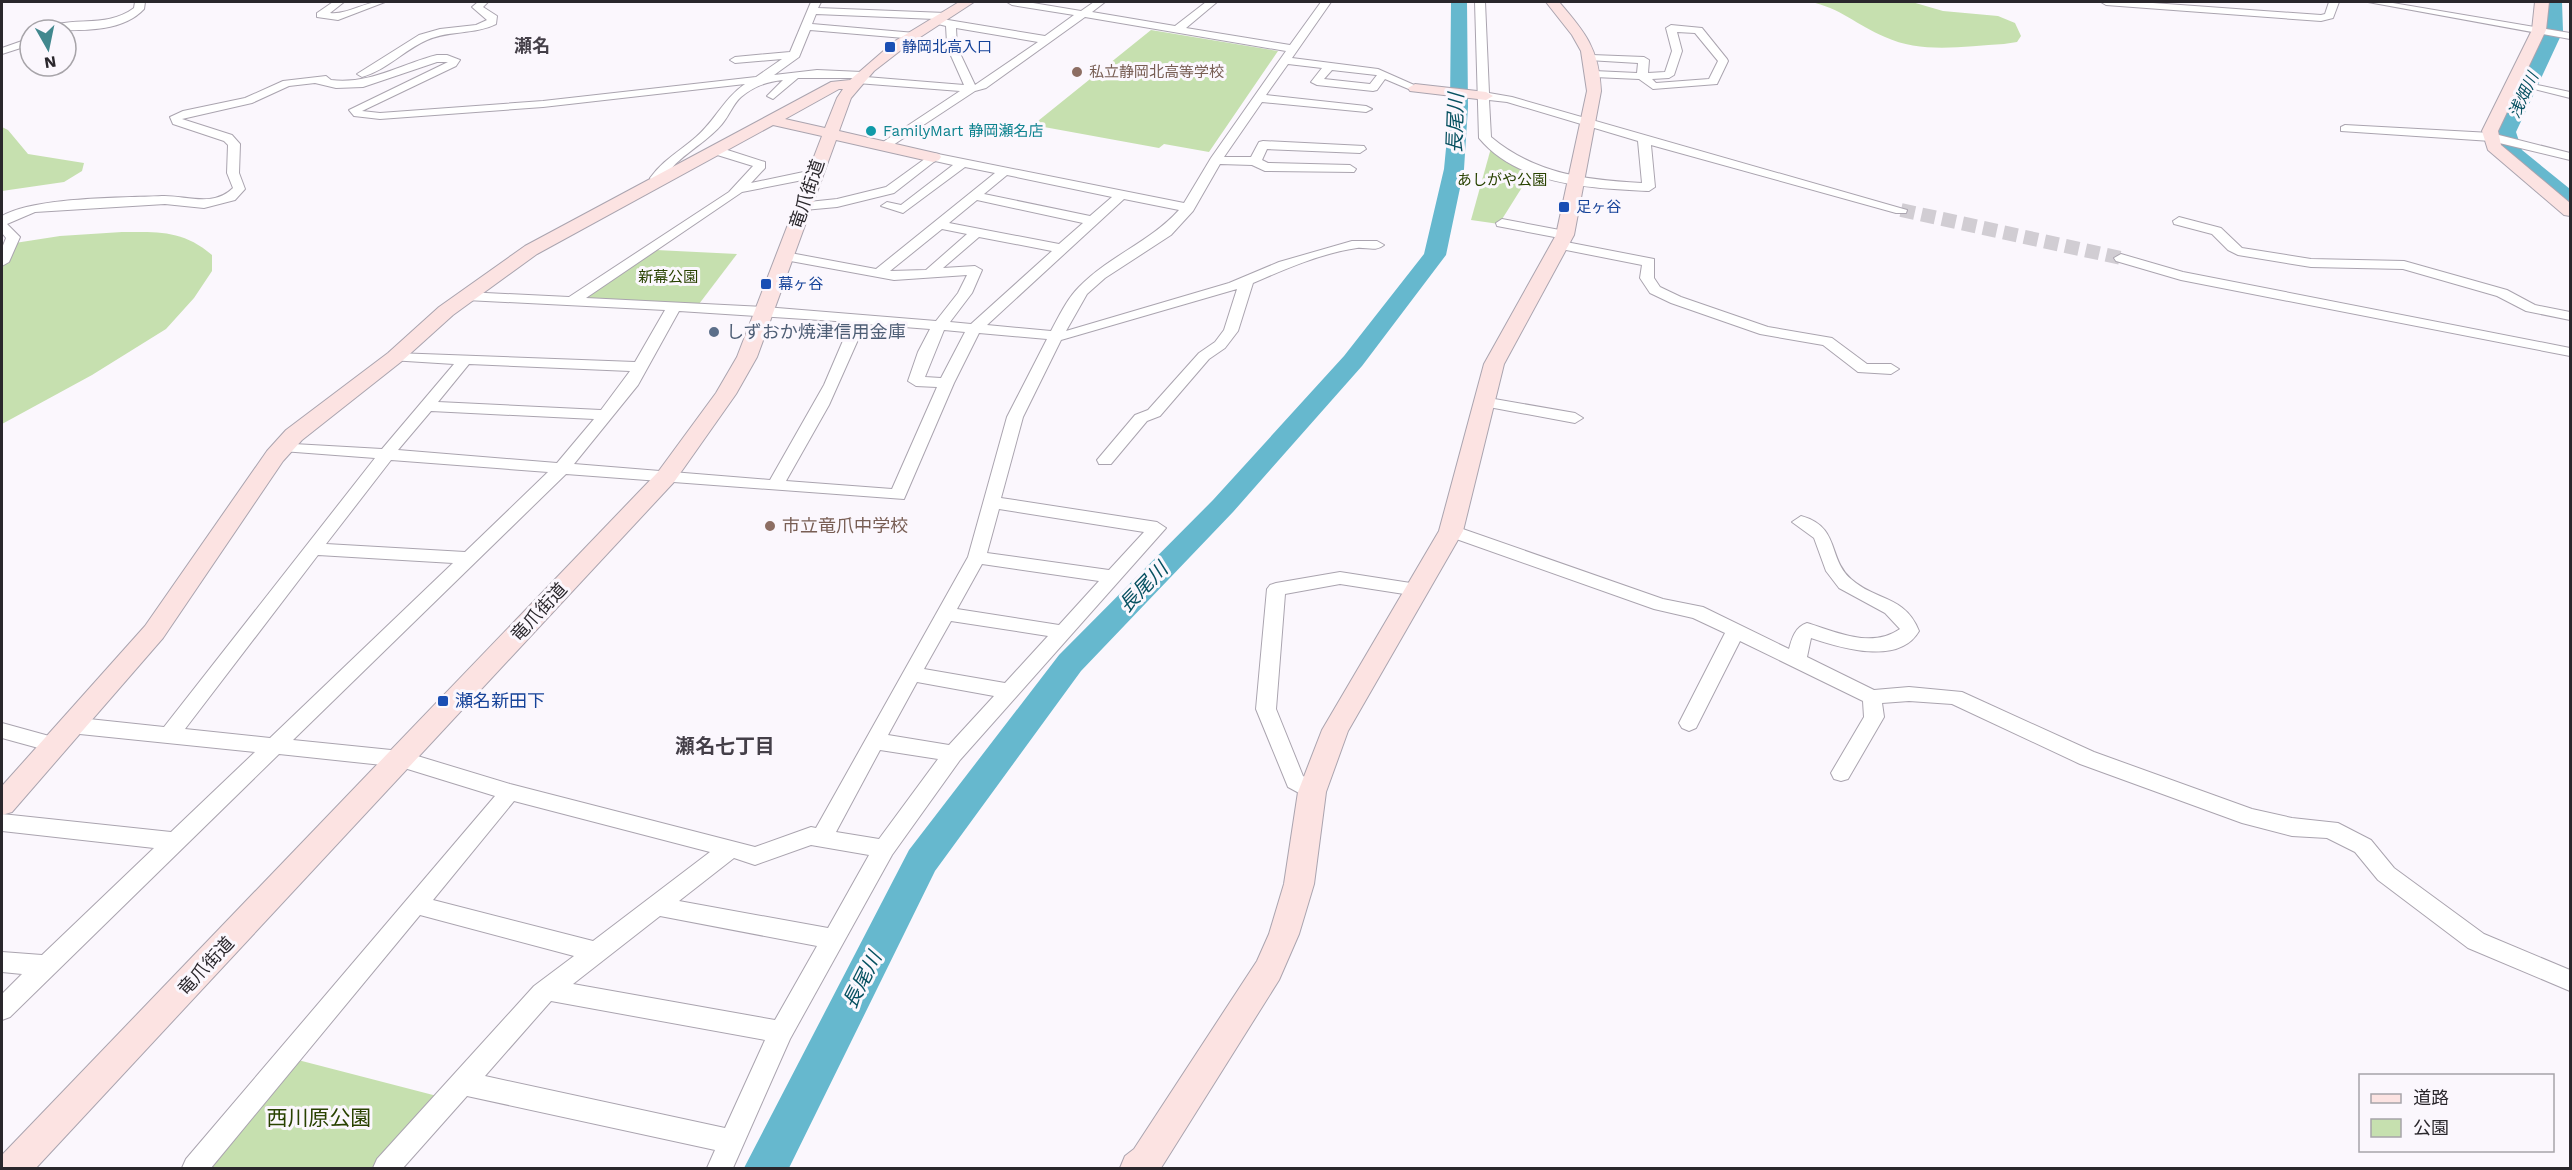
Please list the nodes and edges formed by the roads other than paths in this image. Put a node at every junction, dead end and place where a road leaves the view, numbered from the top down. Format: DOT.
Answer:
graph roads {
  1 [pos="140,2"];
  2 [pos="339,2"];
  3 [pos="380,2"];
  4 [pos="483,2"];
  5 [pos="967,2"];
  6 [pos="1012,2"];
  7 [pos="1100,2"];
  8 [pos="1212,2"];
  9 [pos="1326,2"];
  10 [pos="1480,2"];
  11 [pos="1552,2"];
  12 [pos="2106,2"];
  13 [pos="2334,2"];
  14 [pos="2373,2"];
  15 [pos="2542,2"];
  16 [pos="814,6"];
  17 [pos="877,7"];
  18 [pos="1083,14"];
  19 [pos="945,20"];
  20 [pos="78,25"];
  21 [pos="807,27"];
  22 [pos="1177,30"];
  23 [pos="2539,30"];
  24 [pos="2571,36"];
  25 [pos="911,38"];
  26 [pos="1047,40"];
  27 [pos="18,46"];
  28 [pos="952,47"];
  29 [pos="2,51"];
  30 [pos="795,55"];
  31 [pos="1290,55"];
  32 [pos="1592,58"];
  33 [pos="1329,66"];
  34 [pos="1383,74"];
  35 [pos="1594,74"];
  36 [pos="794,76"];
  37 [pos="1642,76"];
  38 [pos="759,78"];
  39 [pos="857,79"];
  40 [pos="315,80"];
  41 [pos="2514,81"];
  42 [pos="700,85"];
  43 [pos="1415,88"];
  44 [pos="971,89"];
  45 [pos="2571,95"];
  46 [pos="773,96"];
  47 [pos="1485,96"];
  48 [pos="1259,98"];
  49 [pos="1366,109"];
  50 [pos="774,121"];
  51 [pos="1588,122"];
  52 [pos="2345,129"];
  53 [pos="830,132"];
  54 [pos="2491,137"];
  55 [pos="1644,139"];
  56 [pos="887,145"];
  57 [pos="718,151"];
  58 [pos="933,157"];
  59 [pos="2571,157"];
  60 [pos="1216,160"];
  61 [pos="1255,160"];
  62 [pos="963,163"];
  63 [pos="1005,171"];
  64 [pos="813,174"];
  65 [pos="657,183"];
  66 [pos="1577,183"];
  67 [pos="741,189"];
  68 [pos="1121,195"];
  69 [pos="975,196"];
  70 [pos="804,206"];
  71 [pos="887,206"];
  72 [pos="1188,208"];
  73 [pos="1901,210"];
  74 [pos="2571,211"];
  75 [pos="1093,221"];
  76 [pos="2179,221"];
  77 [pos="2,222"];
  78 [pos="1502,223"];
  79 [pos="940,225"];
  80 [pos="2,226"];
  81 [pos="977,232"];
  82 [pos="1563,240"];
  83 [pos="1377,245"];
  84 [pos="1062,249"];
  85 [pos="786,256"];
  86 [pos="2121,258"];
  87 [pos="2,262"];
  88 [pos="931,272"];
  89 [pos="879,274"];
  90 [pos="1247,280"];
  91 [pos="466,296"];
  92 [pos="572,301"];
  93 [pos="674,307"];
  94 [pos="765,311"];
  95 [pos="2571,316"];
  96 [pos="859,320"];
  97 [pos="939,326"];
  98 [pos="974,329"];
  99 [pos="1056,336"];
  100 [pos="2571,352"];
  101 [pos="396,357"];
  102 [pos="465,360"];
  103 [pos="641,367"];
  104 [pos="1891,369"];
  105 [pos="946,383"];
  106 [pos="1483,402"];
  107 [pos="426,406"];
  108 [pos="607,415"];
  109 [pos="1575,418"];
  110 [pos="282,446"];
  111 [pos="386,455"];
  112 [pos="1105,460"];
  113 [pos="561,469"];
  114 [pos="666,477"];
  115 [pos="775,485"];
  116 [pos="991,502"];
  117 [pos="1801,522"];
  118 [pos="1451,531"];
  119 [pos="313,549"];
  120 [pos="977,557"];
  121 [pos="468,558"];
  122 [pos="1113,577"];
  123 [pos="1417,590"];
  124 [pos="945,614"];
  125 [pos="1736,629"];
  126 [pos="1063,632"];
  127 [pos="1796,662"];
  128 [pos="912,674"];
  129 [pos="1010,691"];
  130 [pos="1872,697"];
  131 [pos="1689,723"];
  132 [pos="70,724"];
  133 [pos="2,731"];
  134 [pos="169,735"];
  135 [pos="875,741"];
  136 [pos="53,744"];
  137 [pos="271,746"];
  138 [pos="953,754"];
  139 [pos="401,759"];
  140 [pos="1841,773"];
  141 [pos="510,792"];
  142 [pos="1312,792"];
  143 [pos="5,795"];
  144 [pos="2,822"];
  145 [pos="821,838"];
  146 [pos="172,842"];
  147 [pos="731,848"];
  148 [pos="884,849"];
  149 [pos="414,904"];
  150 [pos="657,906"];
  151 [pos="834,939"];
  152 [pos="597,952"];
  153 [pos="2,962"];
  154 [pos="46,966"];
  155 [pos="2571,981"];
  156 [pos="547,990"];
  157 [pos="2,1009"];
  158 [pos="781,1032"];
  159 [pos="463,1083"];
  160 [pos="733,1142"];
  161 [pos="14,1168"];
  162 [pos="195,1168"];
  163 [pos="386,1168"];
  164 [pos="720,1168"];
  165 [pos="1137,1168"];
  1 -- 20 [label="street"];
  2 -- 3 [label="street"];
  4 -- 40 [label="street"];
  5 -- 19 [label="street, 竜爪街道"];
  6 -- 18 [label="street"];
  7 -- 18 [label="street"];
  8 -- 22 [label="street"];
  9 -- 31 [label="street"];
  10 -- 47 [label="street"];
  11 -- 32 [label="street"];
  12 -- 13 [label="street"];
  14 -- 23 [label="street"];
  15 -- 23 [label="street"];
  16 -- 17 [label="street"];
  16 -- 21 [label="street"];
  17 -- 19 [label="street"];
  18 -- 22 [label="street"];
  18 -- 26 [label="street"];
  19 -- 25 [label="street, 竜爪街道"];
  19 -- 26 [label="street"];
  19 -- 28 [label="street"];
  21 -- 25 [label="street"];
  21 -- 30 [label="street"];
  22 -- 31 [label="street"];
  23 -- 24 [label="street"];
  23 -- 41 [label="street"];
  25 -- 28 [label="street"];
  25 -- 39 [label="street, 竜爪街道"];
  26 -- 44 [label="street"];
  27 -- 29 [label="street"];
  28 -- 44 [label="street"];
  30 -- 38 [label="street"];
  30 -- 42 [label="street"];
  31 -- 33 [label="street"];
  31 -- 48 [label="street"];
  32 -- 35 [label="street"];
  32 -- 37 [label="street"];
  33 -- 34 [label="street"];
  33 -- 34 [label="street"];
  34 -- 43 [label="street"];
  35 -- 37 [label="street"];
  35 -- 51 [label="street"];
  36 -- 38 [label="street"];
  36 -- 39 [label="street"];
  36 -- 46 [label="street"];
  37 -- 37 [label="street"];
  38 -- 42 [label="street"];
  38 -- 65 [label="street"];
  39 -- 44 [label="street"];
  39 -- 50 [label="street"];
  39 -- 53 [label="street, 竜爪街道"];
  40 -- 42 [label="street"];
  40 -- 77 [label="street"];
  41 -- 45 [label="street"];
  41 -- 54 [label="street"];
  43 -- 47 [label="street"];
  44 -- 56 [label="street"];
  47 -- 51 [label="street"];
  47 -- 66 [label="street"];
  48 -- 49 [label="street"];
  48 -- 60 [label="street"];
  50 -- 53 [label="street"];
  50 -- 57 [label="street"];
  51 -- 55 [label="street"];
  51 -- 66 [label="street"];
  52 -- 54 [label="street"];
  53 -- 56 [label="street"];
  53 -- 64 [label="street, 竜爪街道"];
  54 -- 59 [label="street"];
  54 -- 74 [label="street"];
  55 -- 66 [label="street"];
  55 -- 73 [label="street"];
  56 -- 58 [label="street"];
  57 -- 65 [label="street"];
  57 -- 67 [label="street"];
  58 -- 62 [label="street"];
  58 -- 70 [label="street"];
  60 -- 61 [label="street"];
  60 -- 72 [label="street"];
  61 -- 61 [label="street"];
  62 -- 63 [label="street"];
  62 -- 71 [label="street"];
  63 -- 68 [label="street"];
  63 -- 69 [label="street"];
  64 -- 67 [label="street"];
  64 -- 70 [label="street, 竜爪街道"];
  65 -- 91 [label="street"];
  66 -- 82 [label="street"];
  67 -- 92 [label="street"];
  68 -- 72 [label="street"];
  68 -- 75 [label="street"];
  69 -- 75 [label="street"];
  69 -- 79 [label="street"];
  70 -- 85 [label="street, 竜爪街道"];
  72 -- 99 [label="street"];
  75 -- 84 [label="street"];
  76 -- 95 [label="street"];
  78 -- 82 [label="street"];
  79 -- 81 [label="street"];
  79 -- 89 [label="street"];
  80 -- 87 [label="street"];
  81 -- 84 [label="street"];
  81 -- 88 [label="street"];
  82 -- 104 [label="street"];
  82 -- 106 [label="street"];
  83 -- 90 [label="street"];
  84 -- 98 [label="street"];
  85 -- 89 [label="street"];
  85 -- 94 [label="street, 竜爪街道"];
  86 -- 100 [label="street"];
  88 -- 89 [label="street"];
  88 -- 97 [label="street"];
  90 -- 99 [label="street"];
  90 -- 112 [label="street"];
  91 -- 92 [label="street"];
  91 -- 101 [label="street"];
  92 -- 93 [label="street"];
  93 -- 94 [label="street"];
  93 -- 103 [label="street"];
  94 -- 96 [label="street"];
  94 -- 114 [label="street, 竜爪街道"];
  96 -- 97 [label="street"];
  96 -- 115 [label="street"];
  97 -- 98 [label="street"];
  97 -- 105 [label="street"];
  98 -- 99 [label="street"];
  98 -- 105 [label="street"];
  99 -- 116 [label="street"];
  101 -- 102 [label="street"];
  101 -- 110 [label="street"];
  102 -- 103 [label="street"];
  102 -- 107 [label="street"];
  103 -- 108 [label="street"];
  105 -- 115 [label="street"];
  106 -- 109 [label="street"];
  106 -- 118 [label="street"];
  107 -- 108 [label="street"];
  107 -- 111 [label="street"];
  108 -- 113 [label="street"];
  110 -- 111 [label="street"];
  110 -- 132 [label="street"];
  111 -- 113 [label="street"];
  111 -- 119 [label="street"];
  113 -- 114 [label="street"];
  113 -- 121 [label="street"];
  114 -- 115 [label="street"];
  114 -- 139 [label="street, 竜爪街道"];
  116 -- 120 [label="street"];
  116 -- 122 [label="street"];
  117 -- 127 [label="street"];
  118 -- 123 [label="street"];
  118 -- 125 [label="street"];
  119 -- 121 [label="street"];
  119 -- 134 [label="street"];
  120 -- 122 [label="street"];
  120 -- 124 [label="street"];
  121 -- 137 [label="street"];
  122 -- 126 [label="street"];
  123 -- 142 [label="street"];
  123 -- 142 [label="street"];
  124 -- 126 [label="street"];
  124 -- 128 [label="street"];
  125 -- 127 [label="street"];
  125 -- 131 [label="street"];
  126 -- 129 [label="street"];
  127 -- 130 [label="street"];
  128 -- 129 [label="street"];
  128 -- 135 [label="street"];
  129 -- 138 [label="street"];
  130 -- 140 [label="street"];
  130 -- 155 [label="street"];
  132 -- 134 [label="street"];
  132 -- 136 [label="street"];
  133 -- 136 [label="street"];
  134 -- 137 [label="street"];
  135 -- 138 [label="street"];
  135 -- 145 [label="street"];
  136 -- 143 [label="street"];
  137 -- 139 [label="street"];
  137 -- 146 [label="street"];
  138 -- 148 [label="street"];
  139 -- 141 [label="street"];
  139 -- 161 [label="street, 竜爪街道"];
  141 -- 147 [label="street"];
  141 -- 149 [label="street"];
  142 -- 165 [label="street"];
  144 -- 146 [label="street"];
  145 -- 147 [label="street"];
  145 -- 148 [label="street"];
  146 -- 154 [label="street"];
  147 -- 150 [label="street"];
  148 -- 151 [label="street"];
  149 -- 152 [label="street"];
  149 -- 162 [label="street"];
  150 -- 151 [label="street"];
  150 -- 152 [label="street"];
  151 -- 158 [label="street"];
  152 -- 156 [label="street"];
  153 -- 154 [label="street"];
  154 -- 157 [label="street"];
  156 -- 158 [label="street"];
  156 -- 159 [label="street"];
  158 -- 160 [label="street"];
  159 -- 160 [label="street"];
  159 -- 163 [label="street"];
  160 -- 164 [label="street"];
}
